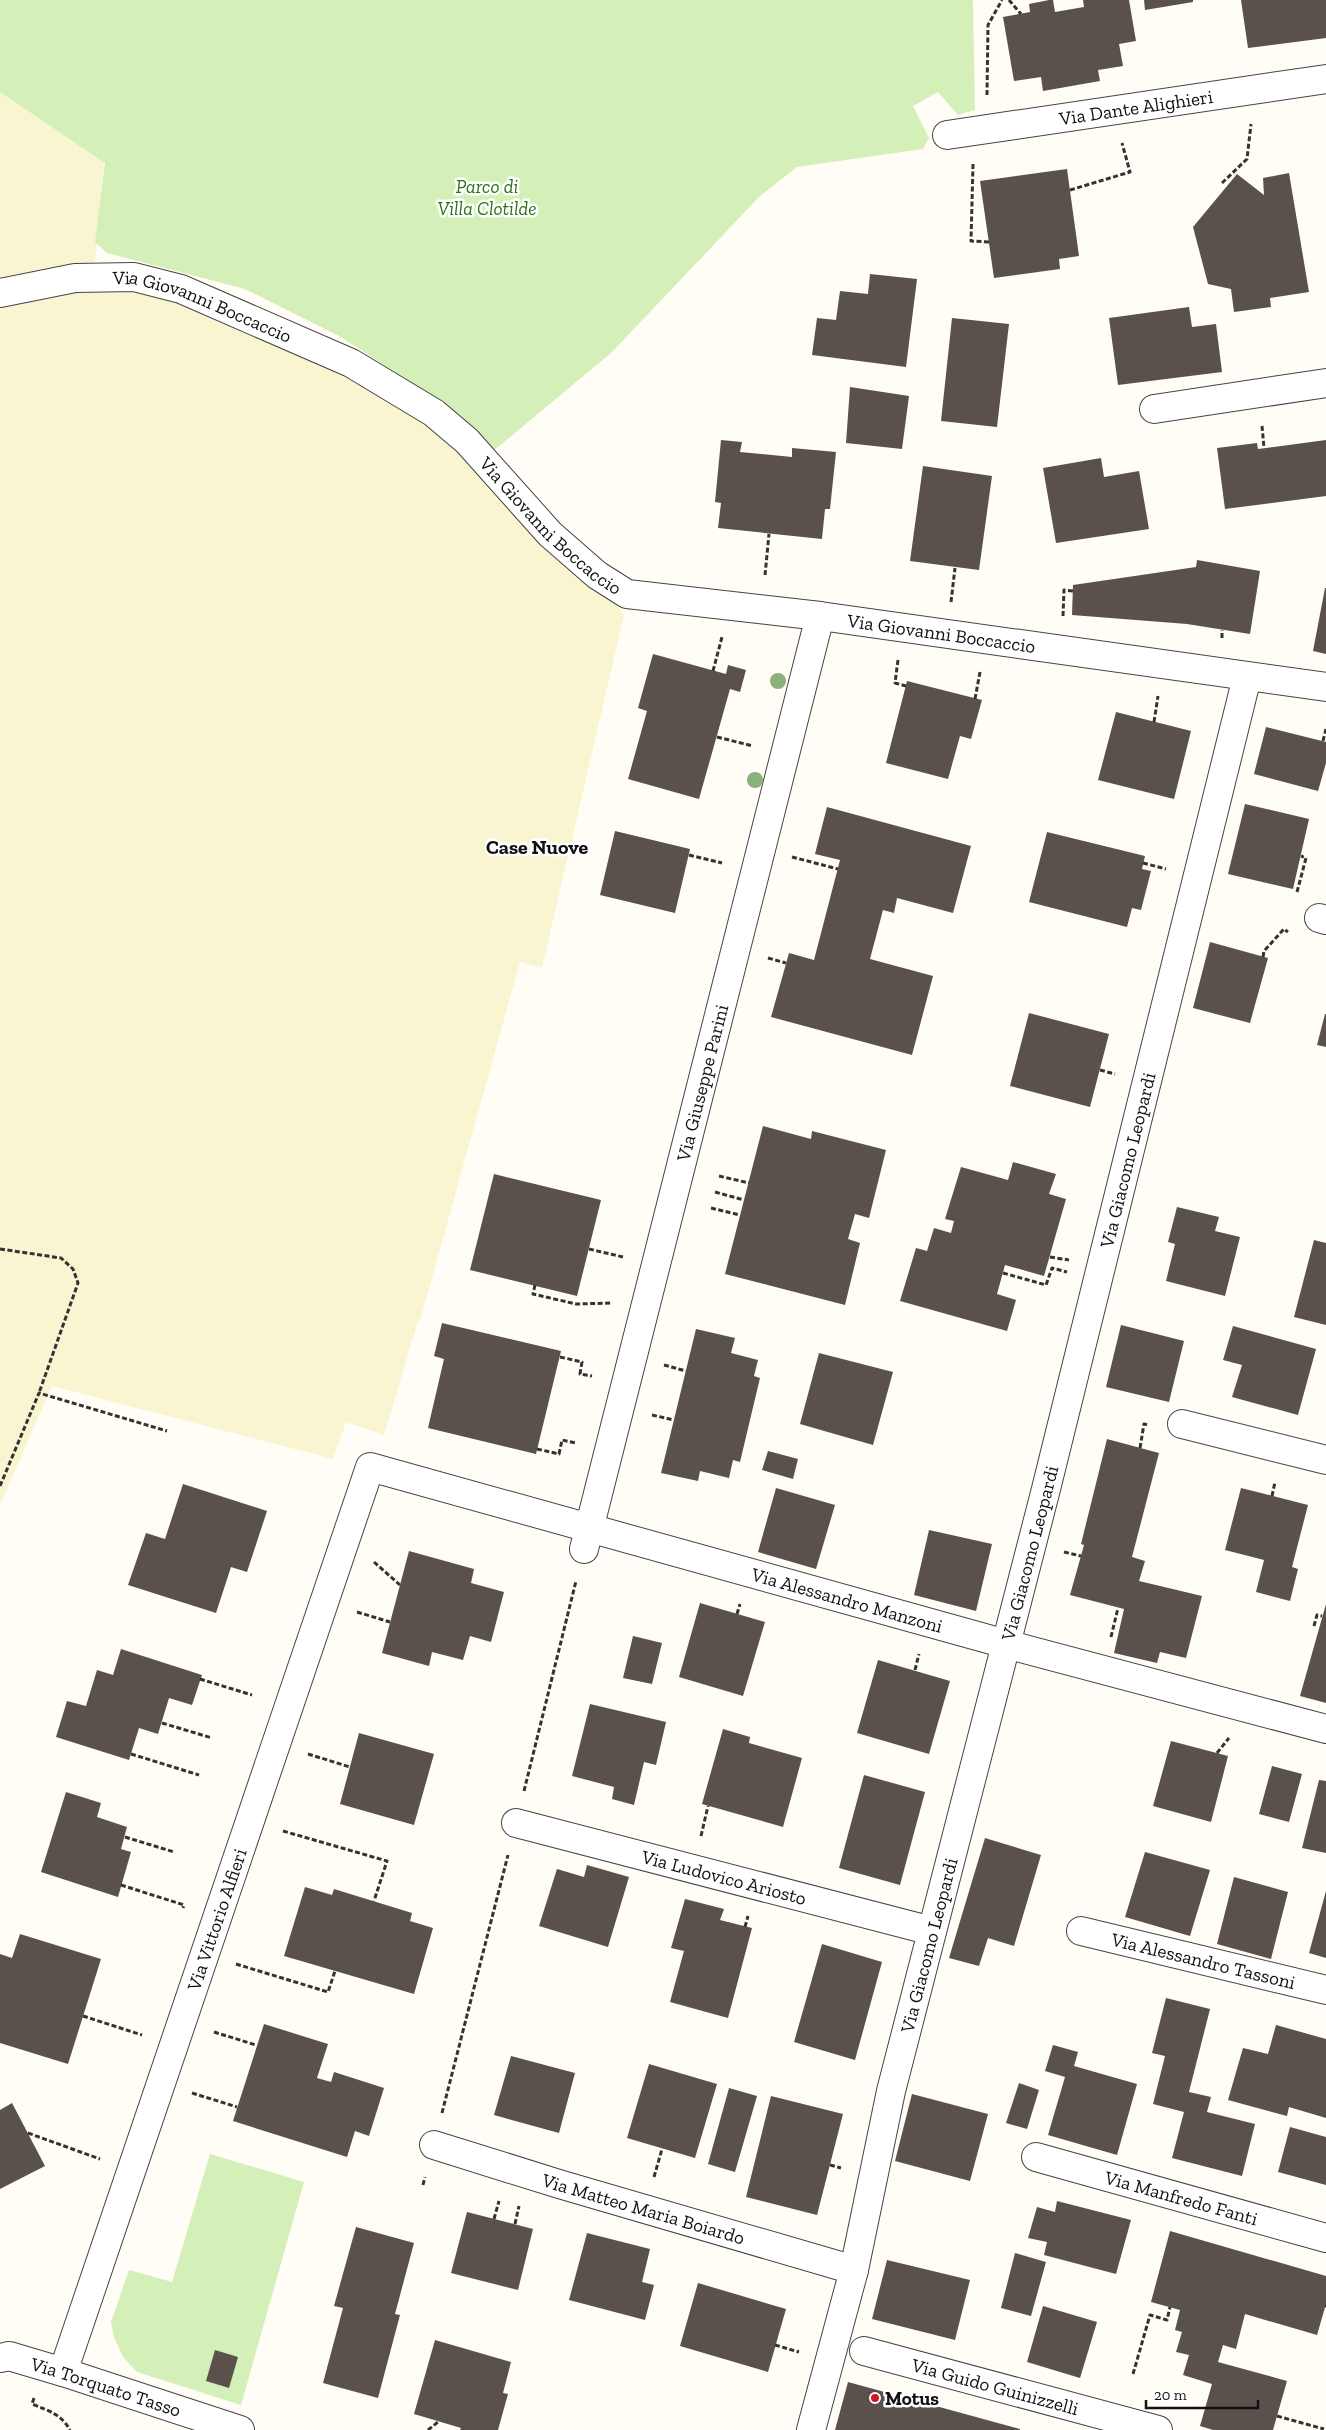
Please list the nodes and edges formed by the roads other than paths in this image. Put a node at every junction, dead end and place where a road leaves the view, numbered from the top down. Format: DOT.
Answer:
graph roads {
  1 [pos="1326,79"];
  2 [pos="947,135"];
  3 [pos="0,293"];
  4 [pos="1326,383"];
  5 [pos="1154,408"];
  6 [pos="820,616"];
  7 [pos="1247,677"];
  8 [pos="1326,686"];
  9 [pos="1182,1424"];
  10 [pos="1326,1460"];
  11 [pos="370,1466"];
  12 [pos="586,1539"];
  13 [pos="1006,1644"];
  14 [pos="1326,1729"];
  15 [pos="516,1823"];
  16 [pos="932,1931"];
  17 [pos="1082,1931"];
  18 [pos="1326,1990"];
  19 [pos="434,2145"];
  20 [pos="1036,2157"];
  21 [pos="1326,2238"];
  22 [pos="854,2270"];
  23 [pos="864,2351"];
  24 [pos="0,2358"];
  25 [pos="63,2372"];
  26 [pos="240,2430"];
  27 [pos="811,2430"];
  28 [pos="1158,2430"];
  1 -- 2 [label="street, Via Dante Alighieri"];
  3 -- 6 [label="street, Via Giovanni Boccaccio"];
  4 -- 5 [label="street"];
  6 -- 7 [label="street, Via Giovanni Boccaccio"];
  6 -- 12 [label="street, Via Giuseppe Parini"];
  7 -- 8 [label="street, Via Giovanni Boccaccio"];
  7 -- 13 [label="street, Via Giacomo Leopardi"];
  9 -- 10 [label="street"];
  11 -- 12 [label="street, Via Alessandro Manzoni"];
  11 -- 25 [label="street, Via Vittorio Alfieri"];
  12 -- 13 [label="street, Via Alessandro Manzoni"];
  13 -- 14 [label="street, Via Alessandro Manzoni"];
  13 -- 16 [label="street, Via Giacomo Leopardi"];
  15 -- 16 [label="street, Via Ludovico Ariosto"];
  16 -- 22 [label="street, Via Giacomo Leopardi"];
  17 -- 18 [label="street, Via Alessandro Tassoni"];
  19 -- 22 [label="street, Via Matteo Maria Boiardo"];
  20 -- 21 [label="street, Via Manfredo Fanti"];
  22 -- 27 [label="street, Via Giacomo Leopardi"];
  23 -- 28 [label="street, Via Guido Guinizzelli"];
  24 -- 25 [label="street, Via Torquato Tasso"];
  25 -- 26 [label="street, Via Torquato Tasso"];
}
